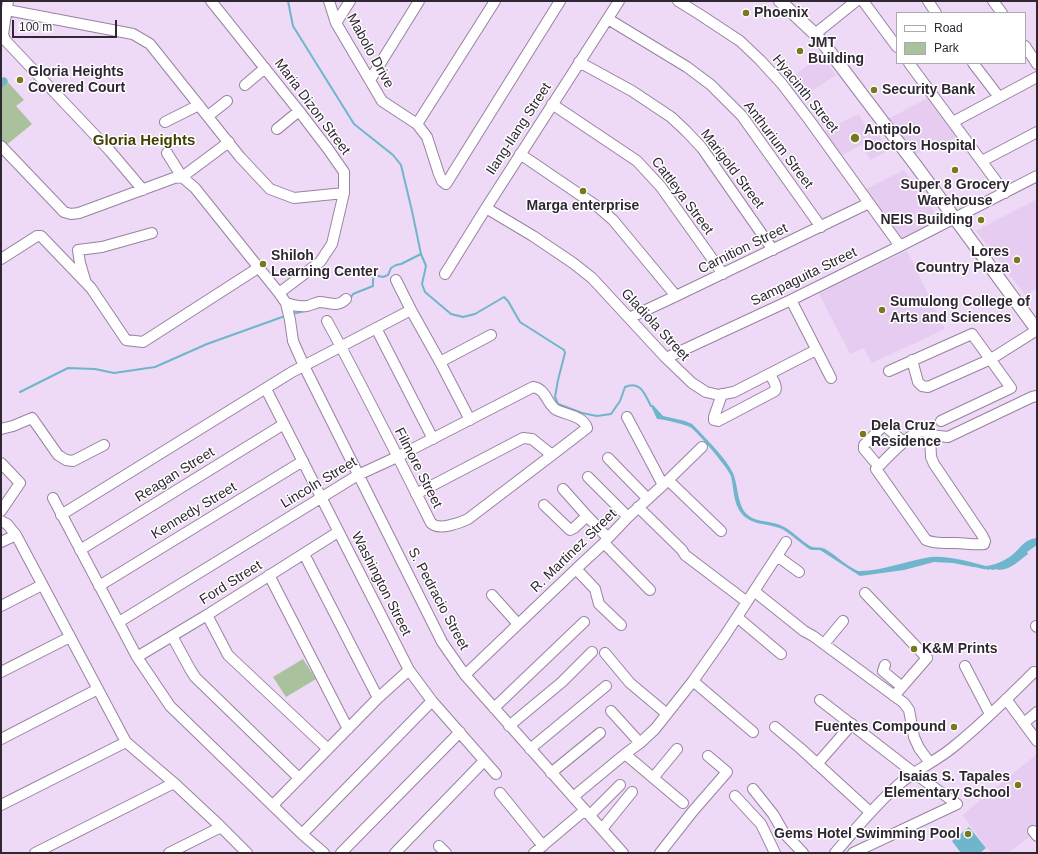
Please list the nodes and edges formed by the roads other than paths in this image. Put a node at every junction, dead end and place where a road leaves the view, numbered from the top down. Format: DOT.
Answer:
graph roads {
  1 [pos="211,1"];
  2 [pos="330,1"];
  3 [pos="350,1"];
  4 [pos="419,1"];
  5 [pos="495,1"];
  6 [pos="560,1"];
  7 [pos="619,1"];
  8 [pos="678,1"];
  9 [pos="780,1"];
  10 [pos="856,1"];
  11 [pos="863,1"];
  12 [pos="928,1"];
  13 [pos="993,1"];
  14 [pos="7,6"];
  15 [pos="935,12"];
  16 [pos="1001,12"];
  17 [pos="608,19"];
  18 [pos="336,23"];
  19 [pos="816,34"];
  20 [pos="896,46"];
  21 [pos="1026,48"];
  22 [pos="579,62"];
  23 [pos="910,64"];
  24 [pos="974,64"];
  25 [pos="1037,64"];
  26 [pos="265,68"];
  27 [pos="1037,77"];
  28 [pos="370,80"];
  29 [pos="245,86"];
  30 [pos="999,97"];
  31 [pos="227,101"];
  32 [pos="552,104"];
  33 [pos="198,105"];
  34 [pos="299,111"];
  35 [pos="208,116"];
  36 [pos="165,122"];
  37 [pos="953,122"];
  38 [pos="417,124"];
  39 [pos="277,129"];
  40 [pos="1037,132"];
  41 [pos="229,142"];
  42 [pos="1,146"];
  43 [pos="167,153"];
  44 [pos="520,154"];
  45 [pos="982,161"];
  46 [pos="1037,176"];
  47 [pos="182,177"];
  48 [pos="143,190"];
  49 [pos="344,193"];
  50 [pos="1005,193"];
  51 [pos="869,203"];
  52 [pos="486,208"];
  53 [pos="955,219"];
  54 [pos="821,227"];
  55 [pos="152,233"];
  56 [pos="900,246"];
  57 [pos="773,250"];
  58 [pos="1,259"];
  59 [pos="258,268"];
  60 [pos="445,274"];
  61 [pos="722,274"];
  62 [pos="396,280"];
  63 [pos="86,282"];
  64 [pos="279,293"];
  65 [pos="676,296"];
  66 [pos="346,299"];
  67 [pos="791,300"];
  68 [pos="286,306"];
  69 [pos="411,310"];
  70 [pos="629,318"];
  71 [pos="327,321"];
  72 [pos="376,328"];
  73 [pos="1037,330"];
  74 [pos="491,335"];
  75 [pos="341,347"];
  76 [pos="816,350"];
  77 [pos="666,358"];
  78 [pos="991,359"];
  79 [pos="912,360"];
  80 [pos="440,362"];
  81 [pos="304,366"];
  82 [pos="889,371"];
  83 [pos="770,374"];
  84 [pos="831,378"];
  85 [pos="266,389"];
  86 [pos="722,394"];
  87 [pos="1037,396"];
  88 [pos="627,417"];
  89 [pos="470,420"];
  90 [pos="941,421"];
  91 [pos="284,424"];
  92 [pos="1,429"];
  93 [pos="583,432"];
  94 [pos="930,435"];
  95 [pos="433,439"];
  96 [pos="904,442"];
  97 [pos="104,445"];
  98 [pos="702,447"];
  99 [pos="552,455"];
  100 [pos="397,457"];
  101 [pos="608,458"];
  102 [pos="303,461"];
  103 [pos="1,463"];
  104 [pos="875,465"];
  105 [pos="358,475"];
  106 [pos="588,476"];
  107 [pos="666,482"];
  108 [pos="563,489"];
  109 [pos="416,494"];
  110 [pos="321,497"];
  111 [pos="53,498"];
  112 [pos="648,499"];
  113 [pos="544,505"];
  114 [pos="638,507"];
  115 [pos="1,511"];
  116 [pos="61,515"];
  117 [pos="587,516"];
  118 [pos="628,517"];
  119 [pos="1,521"];
  120 [pos="721,531"];
  121 [pos="338,532"];
  122 [pos="16,535"];
  123 [pos="606,541"];
  124 [pos="1,542"];
  125 [pos="786,542"];
  126 [pos="80,550"];
  127 [pos="304,554"];
  128 [pos="777,556"];
  129 [pos="576,569"];
  130 [pos="799,572"];
  131 [pos="269,575"];
  132 [pos="42,585"];
  133 [pos="99,586"];
  134 [pos="650,590"];
  135 [pos="754,591"];
  136 [pos="865,593"];
  137 [pos="492,596"];
  138 [pos="747,602"];
  139 [pos="1,606"];
  140 [pos="207,615"];
  141 [pos="737,616"];
  142 [pos="843,621"];
  143 [pos="119,622"];
  144 [pos="584,622"];
  145 [pos="518,624"];
  146 [pos="621,625"];
  147 [pos="70,636"];
  148 [pos="172,636"];
  149 [pos="824,644"];
  150 [pos="592,652"];
  151 [pos="605,653"];
  152 [pos="781,654"];
  153 [pos="137,657"];
  154 [pos="885,665"];
  155 [pos="965,666"];
  156 [pos="409,670"];
  157 [pos="1,672"];
  158 [pos="1034,672"];
  159 [pos="465,676"];
  160 [pos="693,681"];
  161 [pos="606,686"];
  162 [pos="902,687"];
  163 [pos="98,689"];
  164 [pos="894,696"];
  165 [pos="378,698"];
  166 [pos="1006,699"];
  167 [pos="820,700"];
  168 [pos="432,701"];
  169 [pos="494,708"];
  170 [pos="610,711"];
  171 [pos="1037,712"];
  172 [pos="667,714"];
  173 [pos="990,714"];
  174 [pos="1024,723"];
  175 [pos="852,724"];
  176 [pos="509,726"];
  177 [pos="774,728"];
  178 [pos="348,729"];
  179 [pos="460,732"];
  180 [pos="753,732"];
  181 [pos="600,733"];
  182 [pos="1,739"];
  183 [pos="1037,741"];
  184 [pos="126,742"];
  185 [pos="640,743"];
  186 [pos="530,749"];
  187 [pos="677,749"];
  188 [pos="328,750"];
  189 [pos="625,754"];
  190 [pos="708,756"];
  191 [pos="484,761"];
  192 [pos="930,763"];
  193 [pos="817,764"];
  194 [pos="551,773"];
  195 [pos="914,773"];
  196 [pos="496,774"];
  197 [pos="299,778"];
  198 [pos="653,778"];
  199 [pos="174,783"];
  200 [pos="620,784"];
  201 [pos="753,789"];
  202 [pos="632,792"];
  203 [pos="500,793"];
  204 [pos="735,796"];
  205 [pos="573,797"];
  206 [pos="683,802"];
  207 [pos="1,805"];
  208 [pos="273,805"];
  209 [pos="870,812"];
  210 [pos="587,813"];
  211 [pos="221,827"];
  212 [pos="602,829"];
  213 [pos="302,834"];
  214 [pos="543,846"];
  215 [pos="35,853"];
  216 [pos="169,853"];
  217 [pos="247,853"];
  218 [pos="324,853"];
  219 [pos="342,853"];
  220 [pos="395,853"];
  221 [pos="534,853"];
  222 [pos="623,853"];
  223 [pos="660,853"];
  224 [pos="775,853"];
  225 [pos="803,853"];
  226 [pos="835,853"];
  227 [pos="854,853"];
  1 -- 26 [label="street, Maria Dizon Street"];
  2 -- 18 [label="street, Mabolo Drive"];
  3 -- 18 [label="street"];
  4 -- 28 [label="street"];
  5 -- 38 [label="street"];
  6 -- 38 [label="street, Mabolo Drive"];
  7 -- 17 [label="street, Ilang-Ilang Street"];
  8 -- 51 [label="street, Hyacinth Street"];
  9 -- 19 [label="main road"];
  10 -- 19 [label="street"];
  11 -- 20 [label="street"];
  12 -- 15 [label="street"];
  13 -- 16 [label="street"];
  14 -- 33 [label="street"];
  14 -- 48 [label="street"];
  17 -- 22 [label="street, Ilang-Ilang Street"];
  17 -- 54 [label="street, Anthurium Street"];
  18 -- 28 [label="street, Mabolo Drive"];
  19 -- 53 [label="main road"];
  21 -- 25 [label="street"];
  22 -- 32 [label="street, Ilang-Ilang Street"];
  22 -- 57 [label="street, Marigold Street"];
  23 -- 37 [label="street"];
  24 -- 30 [label="street"];
  26 -- 29 [label="street"];
  26 -- 34 [label="street, Maria Dizon Street"];
  27 -- 30 [label="street"];
  28 -- 38 [label="street, Mabolo Drive"];
  30 -- 37 [label="street"];
  31 -- 35 [label="street"];
  32 -- 44 [label="street, Ilang-Ilang Street"];
  32 -- 61 [label="street, Cattleya Street"];
  33 -- 35 [label="street"];
  33 -- 36 [label="street"];
  34 -- 39 [label="street"];
  34 -- 49 [label="street, Maria Dizon Street"];
  35 -- 41 [label="street"];
  37 -- 45 [label="street"];
  40 -- 45 [label="street"];
  41 -- 47 [label="street"];
  41 -- 49 [label="street"];
  42 -- 48 [label="street"];
  43 -- 47 [label="street"];
  44 -- 52 [label="street, Ilang-Ilang Street"];
  44 -- 65 [label="street"];
  45 -- 50 [label="street"];
  46 -- 50 [label="street, Sampaguita Street"];
  47 -- 48 [label="street"];
  47 -- 59 [label="street"];
  49 -- 64 [label="street, Maria Dizon Street"];
  50 -- 53 [label="street, Sampaguita Street"];
  51 -- 54 [label="street, Carnition Street"];
  51 -- 56 [label="street, Hyacinth Street"];
  52 -- 60 [label="street, Ilang-Ilang Street"];
  52 -- 70 [label="street, Gladiola Street"];
  53 -- 56 [label="street, Sampaguita Street"];
  53 -- 73 [label="main road"];
  54 -- 57 [label="street, Carnition Street"];
  55 -- 63 [label="street"];
  56 -- 67 [label="street, Sampaguita Street"];
  57 -- 61 [label="street, Carnition Street"];
  58 -- 63 [label="street"];
  59 -- 63 [label="street"];
  59 -- 64 [label="street"];
  61 -- 65 [label="street, Carnition Street"];
  62 -- 69 [label="street"];
  64 -- 68 [label="street"];
  65 -- 70 [label="street, Carnition Street"];
  66 -- 68 [label="street"];
  67 -- 76 [label="street"];
  67 -- 77 [label="street, Sampaguita Street"];
  68 -- 81 [label="street, S. Pedracio Street"];
  69 -- 72 [label="street"];
  69 -- 80 [label="street"];
  70 -- 77 [label="street, Gladiola Street"];
  71 -- 75 [label="street, Filmore Street"];
  72 -- 75 [label="street"];
  72 -- 95 [label="street"];
  73 -- 78 [label="street"];
  74 -- 80 [label="street"];
  75 -- 81 [label="street"];
  75 -- 100 [label="street, Filmore Street"];
  76 -- 83 [label="street, Gladiola Street"];
  76 -- 84 [label="street"];
  77 -- 86 [label="street, Gladiola Street"];
  78 -- 79 [label="street"];
  78 -- 79 [label="street"];
  78 -- 90 [label="street"];
  79 -- 82 [label="street"];
  80 -- 89 [label="street"];
  81 -- 85 [label="street"];
  81 -- 105 [label="street, S. Pedracio Street"];
  83 -- 86 [label="street, Gladiola Street"];
  83 -- 86 [label="street"];
  85 -- 91 [label="street, Washington Street"];
  85 -- 116 [label="street"];
  87 -- 94 [label="street"];
  88 -- 107 [label="street"];
  89 -- 93 [label="street, Lincoln Street"];
  89 -- 95 [label="street, Lincoln Street"];
  91 -- 102 [label="street, Washington Street"];
  91 -- 126 [label="street, Reagan Street"];
  92 -- 97 [label="street"];
  93 -- 99 [label="street, Filmore Street"];
  94 -- 96 [label="street"];
  94 -- 104 [label="street"];
  95 -- 100 [label="street, Lincoln Street"];
  96 -- 104 [label="street"];
  96 -- 104 [label="street"];
  98 -- 107 [label="street, R. Martinez Street"];
  99 -- 109 [label="street"];
  99 -- 109 [label="street, Filmore Street"];
  100 -- 105 [label="street, Lincoln Street"];
  100 -- 109 [label="street, Filmore Street"];
  101 -- 112 [label="street"];
  102 -- 110 [label="street, Washington Street"];
  102 -- 133 [label="street, Kennedy Street"];
  103 -- 115 [label="street"];
  105 -- 110 [label="street, Lincoln Street"];
  105 -- 159 [label="street, S. Pedracio Street"];
  106 -- 118 [label="street"];
  107 -- 112 [label="street, R. Martinez Street"];
  107 -- 120 [label="street"];
  108 -- 117 [label="street"];
  110 -- 121 [label="street, Washington Street"];
  110 -- 143 [label="street, Lincoln Street"];
  111 -- 116 [label="street"];
  112 -- 114 [label="street, R. Martinez Street"];
  113 -- 117 [label="street"];
  114 -- 118 [label="street, R. Martinez Street"];
  114 -- 138 [label="street"];
  116 -- 126 [label="street"];
  117 -- 123 [label="street"];
  118 -- 123 [label="street, R. Martinez Street"];
  119 -- 122 [label="street"];
  121 -- 127 [label="street, Ford Street"];
  121 -- 156 [label="street, Washington Street"];
  122 -- 124 [label="street"];
  122 -- 132 [label="street"];
  123 -- 129 [label="street, R. Martinez Street"];
  123 -- 134 [label="street"];
  125 -- 128 [label="street"];
  126 -- 133 [label="street"];
  127 -- 131 [label="street, Ford Street"];
  127 -- 165 [label="street"];
  128 -- 130 [label="street"];
  128 -- 135 [label="street"];
  129 -- 145 [label="street, R. Martinez Street"];
  129 -- 146 [label="street"];
  131 -- 140 [label="street, Ford Street"];
  131 -- 178 [label="street"];
  132 -- 139 [label="street"];
  132 -- 147 [label="street"];
  133 -- 143 [label="street"];
  135 -- 138 [label="street"];
  135 -- 149 [label="street"];
  136 -- 162 [label="street"];
  137 -- 145 [label="street"];
  138 -- 141 [label="street"];
  140 -- 148 [label="street, Ford Street"];
  140 -- 188 [label="street"];
  141 -- 152 [label="street"];
  141 -- 160 [label="street"];
  142 -- 149 [label="street"];
  143 -- 153 [label="street"];
  144 -- 169 [label="street"];
  145 -- 159 [label="street, R. Martinez Street"];
  147 -- 157 [label="street"];
  147 -- 163 [label="street"];
  148 -- 153 [label="street, Ford Street"];
  148 -- 197 [label="street"];
  149 -- 164 [label="street"];
  150 -- 176 [label="street"];
  151 -- 172 [label="street"];
  153 -- 208 [label="street"];
  154 -- 162 [label="street"];
  155 -- 173 [label="street"];
  156 -- 165 [label="street"];
  156 -- 168 [label="street, Washington Street"];
  158 -- 166 [label="street"];
  159 -- 169 [label="street, S. Pedracio Street"];
  160 -- 172 [label="street"];
  160 -- 180 [label="street"];
  161 -- 186 [label="street"];
  162 -- 164 [label="street"];
  163 -- 182 [label="street"];
  163 -- 184 [label="street"];
  164 -- 192 [label="street"];
  165 -- 178 [label="street"];
  166 -- 173 [label="street"];
  166 -- 174 [label="street"];
  167 -- 175 [label="street"];
  168 -- 179 [label="street, Washington Street"];
  168 -- 213 [label="street"];
  169 -- 176 [label="street, S. Pedracio Street"];
  170 -- 185 [label="street"];
  171 -- 174 [label="street"];
  172 -- 185 [label="street"];
  173 -- 192 [label="street"];
  174 -- 183 [label="street"];
  175 -- 193 [label="street"];
  175 -- 195 [label="street"];
  176 -- 186 [label="street, S. Pedracio Street"];
  177 -- 193 [label="street"];
  178 -- 188 [label="street"];
  179 -- 191 [label="street, Washington Street"];
  179 -- 219 [label="street"];
  181 -- 194 [label="street"];
  184 -- 199 [label="street"];
  184 -- 207 [label="street"];
  185 -- 189 [label="street"];
  186 -- 194 [label="street, S. Pedracio Street"];
  187 -- 198 [label="street"];
  188 -- 197 [label="street"];
  189 -- 198 [label="street"];
  189 -- 205 [label="street"];
  190 -- 223 [label="street"];
  191 -- 196 [label="street, Washington Street"];
  191 -- 220 [label="street"];
  192 -- 195 [label="street"];
  193 -- 209 [label="street"];
  194 -- 205 [label="street, S. Pedracio Street"];
  195 -- 209 [label="street"];
  195 -- 227 [label="street"];
  197 -- 208 [label="street"];
  198 -- 206 [label="street"];
  199 -- 211 [label="street"];
  199 -- 215 [label="street"];
  200 -- 210 [label="street"];
  201 -- 225 [label="street"];
  202 -- 212 [label="street"];
  203 -- 214 [label="street"];
  204 -- 224 [label="street"];
  205 -- 210 [label="street, S. Pedracio Street"];
  208 -- 213 [label="street"];
  209 -- 226 [label="street"];
  210 -- 212 [label="street, S. Pedracio Street"];
  210 -- 214 [label="street"];
  211 -- 216 [label="street"];
  211 -- 217 [label="street"];
  212 -- 222 [label="street, S. Pedracio Street"];
  213 -- 218 [label="street"];
  214 -- 221 [label="street"];
}
